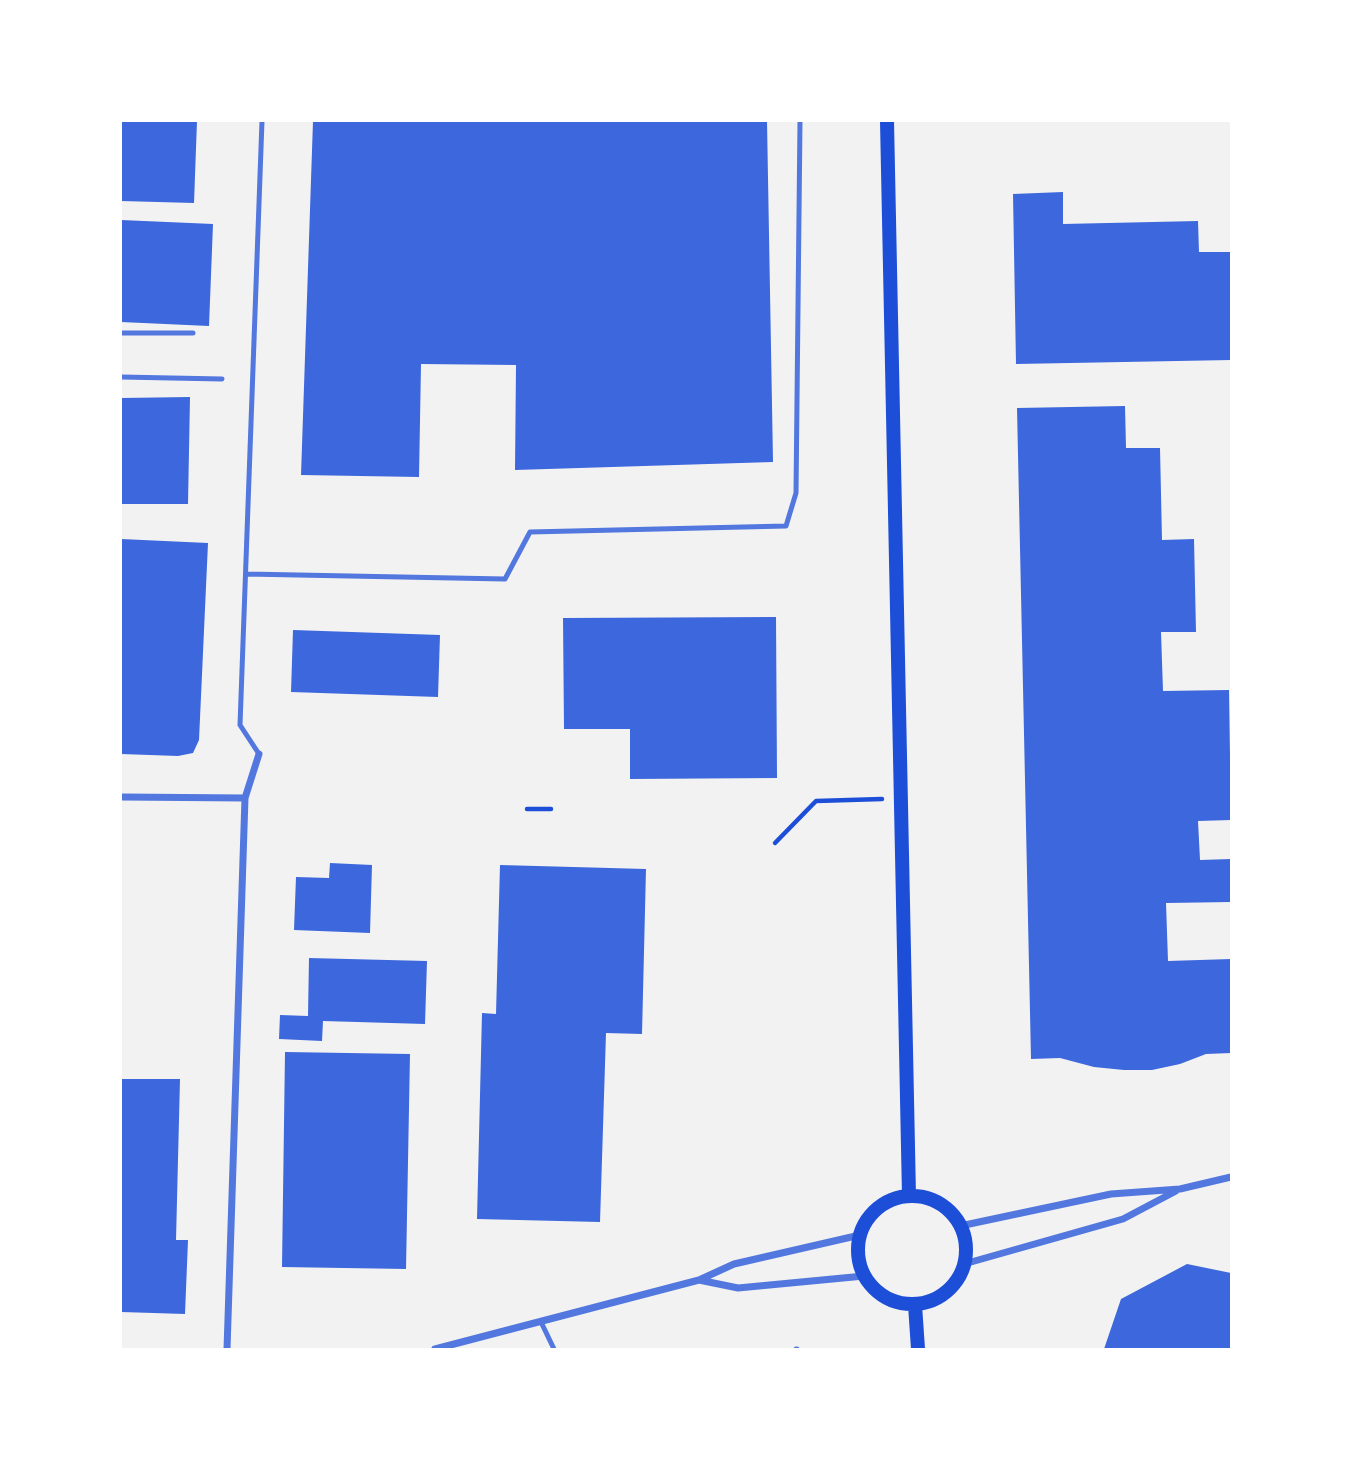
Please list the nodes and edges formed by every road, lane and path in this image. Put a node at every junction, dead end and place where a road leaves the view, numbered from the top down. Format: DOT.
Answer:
graph roads {
  1 [pos="262,121"];
  2 [pos="800,121"];
  3 [pos="887,121"];
  4 [pos="121,333"];
  5 [pos="193,333"];
  6 [pos="121,377"];
  7 [pos="222,379"];
  8 [pos="246,574"];
  9 [pos="259,754"];
  10 [pos="121,797"];
  11 [pos="245,798"];
  12 [pos="900,799"];
  13 [pos="527,809"];
  14 [pos="551,809"];
  15 [pos="775,843"];
  16 [pos="1231,1177"];
  17 [pos="1180,1189"];
  18 [pos="909,1196"];
  19 [pos="960,1226"];
  20 [pos="860,1235"];
  21 [pos="964,1264"];
  22 [pos="864,1276"];
  23 [pos="698,1280"];
  24 [pos="915,1305"];
  25 [pos="541,1322"];
  26 [pos="227,1349"];
  27 [pos="435,1349"];
  28 [pos="554,1349"];
  29 [pos="918,1349"];
  1 -- 8 [label="lane"];
  2 -- 8 [label="lane"];
  3 -- 12 [label="main road"];
  4 -- 5 [label="lane"];
  6 -- 7 [label="lane"];
  8 -- 9 [label="lane"];
  9 -- 11 [label="street"];
  10 -- 11 [label="street"];
  11 -- 26 [label="street"];
  12 -- 15 [label="path"];
  12 -- 18 [label="main road"];
  13 -- 14 [label="path"];
  16 -- 17 [label="street"];
  17 -- 19 [label="street"];
  17 -- 21 [label="street"];
  18 -- 19 [label="main road"];
  18 -- 20 [label="main road"];
  19 -- 21 [label="main road"];
  20 -- 22 [label="main road"];
  20 -- 23 [label="street"];
  21 -- 24 [label="main road"];
  22 -- 23 [label="street"];
  22 -- 24 [label="main road"];
  23 -- 25 [label="street"];
  24 -- 29 [label="main road"];
  25 -- 27 [label="street"];
  25 -- 28 [label="lane"];
}
